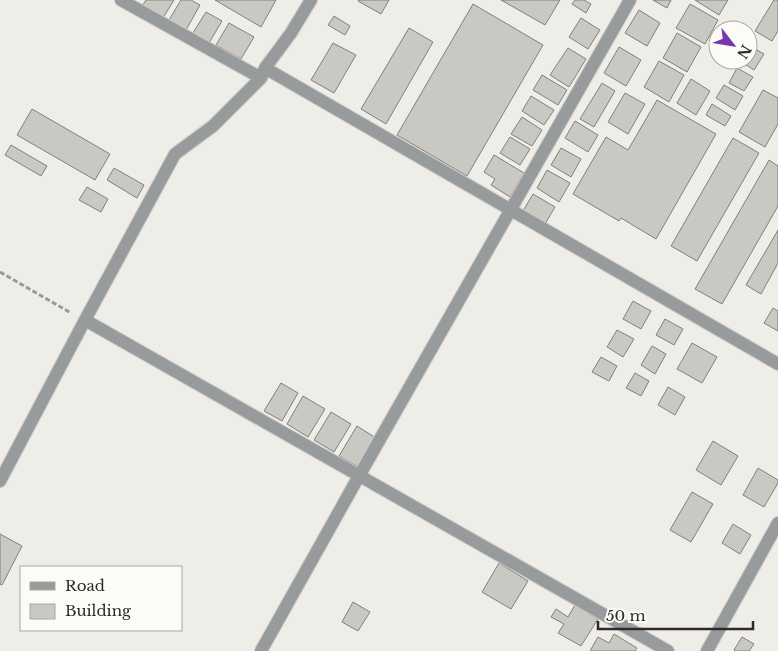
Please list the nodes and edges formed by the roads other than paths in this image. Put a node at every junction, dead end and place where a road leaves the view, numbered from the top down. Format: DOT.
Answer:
graph roads {
  1 [pos="121,0"];
  2 [pos="311,0"];
  3 [pos="630,0"];
  4 [pos="263,73"];
  5 [pos="510,210"];
  6 [pos="85,320"];
  7 [pos="778,364"];
  8 [pos="359,476"];
  9 [pos="0,481"];
  10 [pos="778,523"];
  11 [pos="261,651"];
  12 [pos="668,651"];
  13 [pos="707,651"];
  1 -- 4 [label="street"];
  2 -- 4 [label="street"];
  3 -- 5 [label="street"];
  4 -- 5 [label="street"];
  4 -- 6 [label="street"];
  5 -- 7 [label="street"];
  5 -- 8 [label="street"];
  6 -- 8 [label="street"];
  6 -- 9 [label="street"];
  8 -- 11 [label="street"];
  8 -- 12 [label="street"];
  10 -- 13 [label="street"];
}
